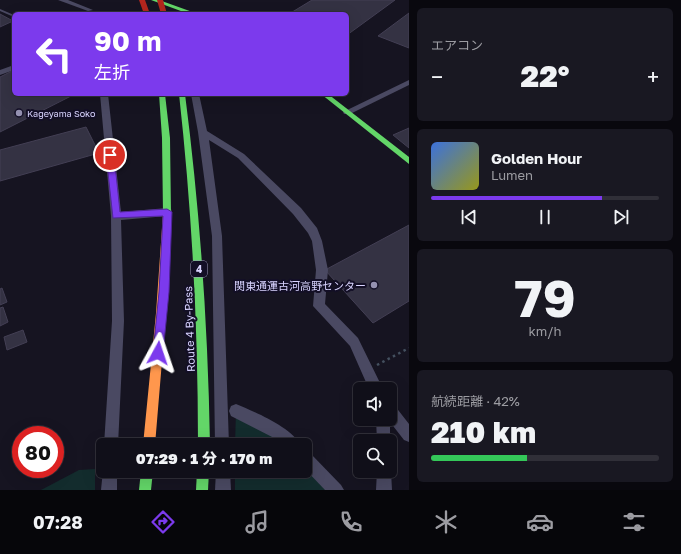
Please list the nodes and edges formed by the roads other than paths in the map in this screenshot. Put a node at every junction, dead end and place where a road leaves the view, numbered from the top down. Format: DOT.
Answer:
graph roads {
  1 [pos="61,0"];
  2 [pos="87,0"];
  3 [pos="142,0"];
  4 [pos="158,1"];
  5 [pos="0,10"];
  6 [pos="90,12"];
  7 [pos="146,12"];
  8 [pos="163,12"];
  9 [pos="189,12"];
  10 [pos="12,15"];
  11 [pos="12,68"];
  12 [pos="0,72"];
  13 [pos="409,82"];
  14 [pos="104,96"];
  15 [pos="162,96"];
  16 [pos="182,96"];
  17 [pos="195,96"];
  18 [pos="327,96"];
  19 [pos="347,112"];
  20 [pos="203,132"];
  21 [pos="409,161"];
  22 [pos="167,212"];
  23 [pos="116,216"];
  24 [pos="373,382"];
  25 [pos="236,411"];
  26 [pos="397,420"];
  27 [pos="409,435"];
  28 [pos="111,438"];
  29 [pos="150,438"];
  30 [pos="204,438"];
  31 [pos="222,438"];
  32 [pos="286,438"];
  33 [pos="312,465"];
  34 [pos="110,478"];
  35 [pos="146,478"];
  36 [pos="203,478"];
  37 [pos="223,478"];
  38 [pos="384,478"];
  39 [pos="109,490"];
  40 [pos="145,490"];
  41 [pos="202,490"];
  42 [pos="223,490"];
  43 [pos="336,490"];
  44 [pos="384,490"];
  1 -- 6 [label="street"];
  2 -- 6 [label="street"];
  3 -- 7 [label="main road"];
  4 -- 8 [label="main road"];
  4 -- 9 [label="main road"];
  5 -- 10 [label="lane"];
  11 -- 12 [label="street"];
  13 -- 19 [label="street"];
  14 -- 23 [label="street"];
  15 -- 22 [label="main road"];
  16 -- 30 [label="main road, Route 4 By-Pass / 4"];
  17 -- 20 [label="street"];
  18 -- 19 [label="main road"];
  19 -- 21 [label="main road"];
  20 -- 24 [label="street"];
  20 -- 31 [label="street"];
  22 -- 23 [label="street"];
  22 -- 29 [label="main road"];
  23 -- 28 [label="street"];
  25 -- 32 [label="street"];
  26 -- 27 [label="street"];
  33 -- 43 [label="street"];
  34 -- 39 [label="street"];
  35 -- 40 [label="main road"];
  36 -- 41 [label="main road"];
  37 -- 42 [label="street"];
  38 -- 44 [label="street"];
}
